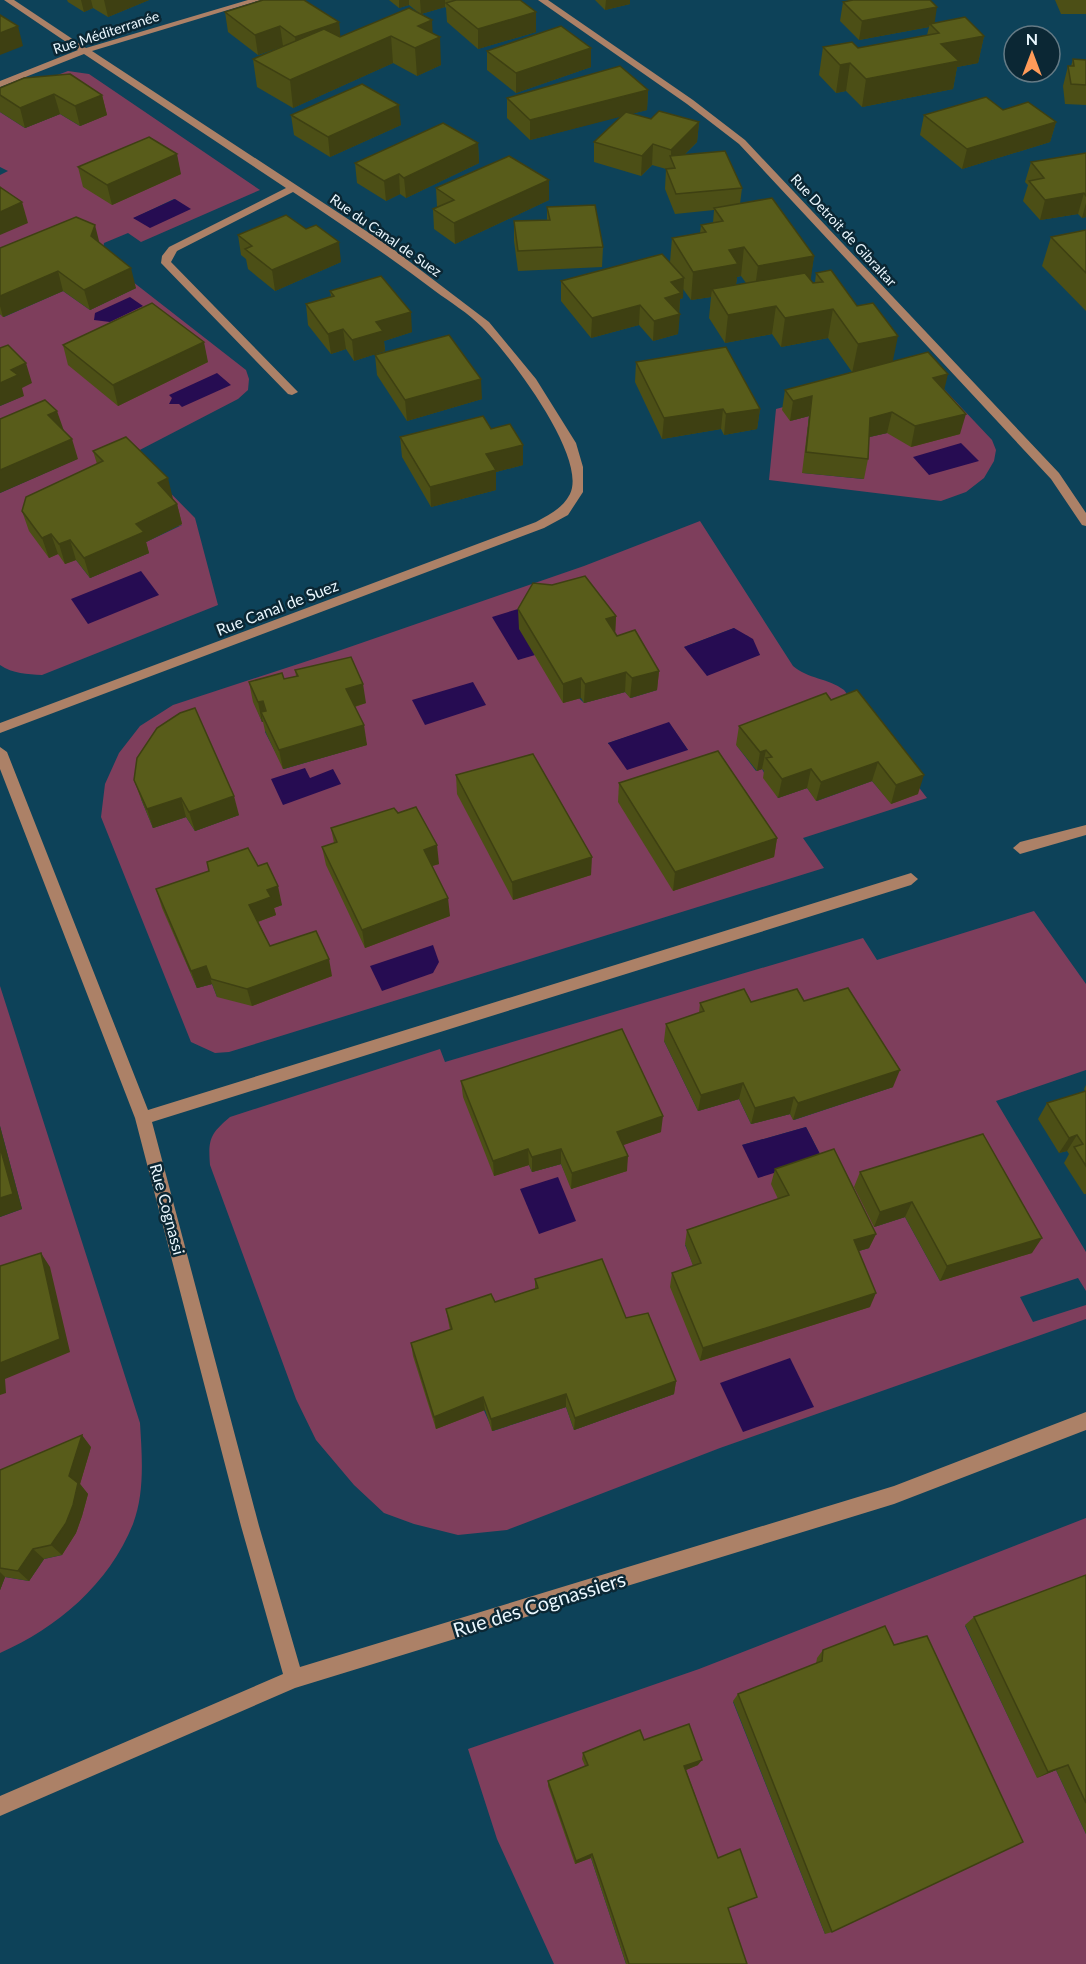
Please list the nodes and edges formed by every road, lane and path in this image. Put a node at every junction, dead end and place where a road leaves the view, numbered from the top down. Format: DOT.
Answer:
graph roads {
  1 [pos="8,0"];
  2 [pos="257,0"];
  3 [pos="542,0"];
  4 [pos="84,51"];
  5 [pos="0,84"];
  6 [pos="292,188"];
  7 [pos="292,392"];
  8 [pos="564,512"];
  9 [pos="1086,522"];
  10 [pos="0,729"];
  11 [pos="0,752"];
  12 [pos="1086,830"];
  13 [pos="1020,848"];
  14 [pos="910,879"];
  15 [pos="143,1118"];
  16 [pos="1086,1421"];
  17 [pos="294,1679"];
  18 [pos="0,1806"];
  1 -- 4 [label="street, Rue du Canal de Suez"];
  2 -- 4 [label="street, Rue Méditerranée"];
  3 -- 9 [label="street, Rue Detroit de Gibraltar"];
  4 -- 5 [label="street, Rue Méditerranée"];
  4 -- 6 [label="street, Rue du Canal de Suez"];
  6 -- 7 [label="street"];
  6 -- 8 [label="street, Rue du Canal de Suez"];
  8 -- 10 [label="street, Rue Canal de Suez"];
  11 -- 15 [label="street, Rue Cognassi"];
  12 -- 13 [label="street"];
  14 -- 15 [label="street"];
  15 -- 17 [label="street, Rue Cognassi"];
  16 -- 17 [label="street, Rue des Cognassiers"];
  17 -- 18 [label="street, Rue des Cognassiers"];
}
